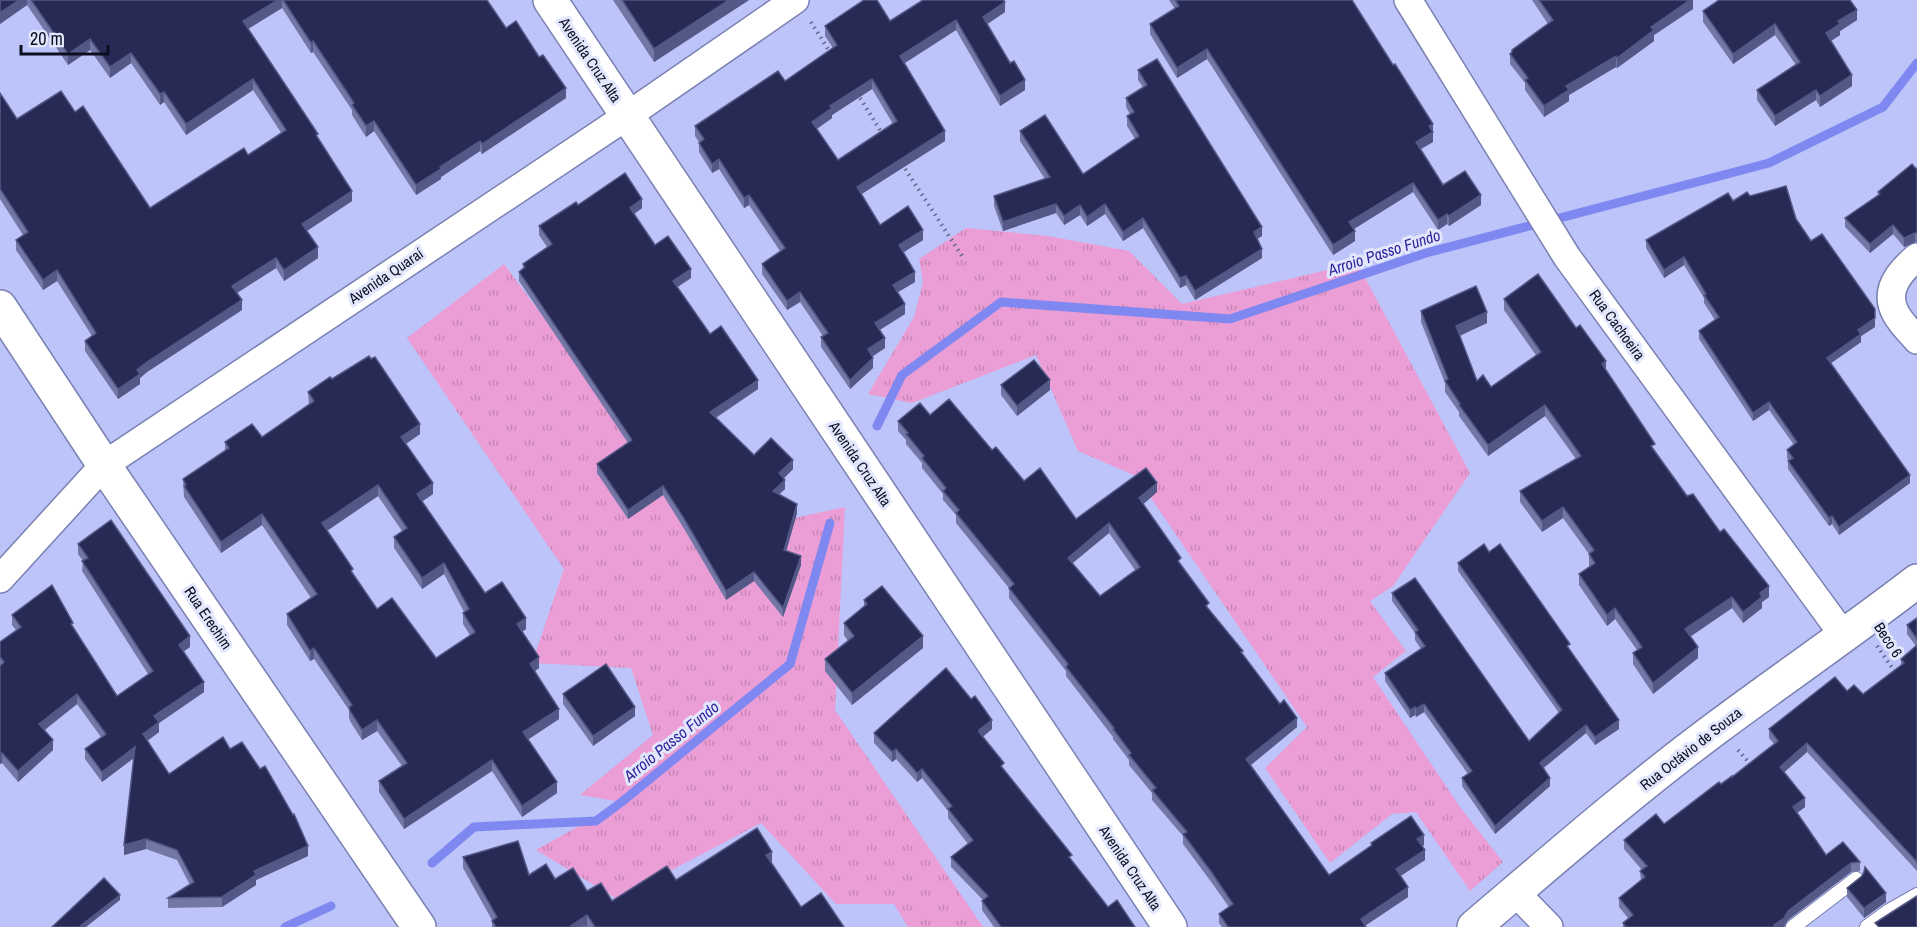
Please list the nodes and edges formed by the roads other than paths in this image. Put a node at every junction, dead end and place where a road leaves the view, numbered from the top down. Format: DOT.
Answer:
graph roads {
  1 [pos="550,0"];
  2 [pos="795,0"];
  3 [pos="1408,0"];
  4 [pos="627,116"];
  5 [pos="1917,257"];
  6 [pos="0,307"];
  7 [pos="1917,340"];
  8 [pos="104,465"];
  9 [pos="0,579"];
  10 [pos="1917,581"];
  11 [pos="1853,630"];
  12 [pos="1856,879"];
  13 [pos="1515,892"];
  14 [pos="1917,895"];
  15 [pos="419,927"];
  16 [pos="1170,927"];
  17 [pos="1474,927"];
  18 [pos="1549,927"];
  19 [pos="1793,927"];
  20 [pos="1868,927"];
  1 -- 4 [label="street, Avenida Cruz Alta"];
  2 -- 4 [label="street, Avenida Quaraí"];
  3 -- 11 [label="street, Rua Cachoeira"];
  4 -- 8 [label="street, Avenida Quaraí"];
  4 -- 16 [label="street, Avenida Cruz Alta"];
  5 -- 7 [label="street"];
  6 -- 8 [label="street, Rua Erechim"];
  8 -- 9 [label="street, Avenida Quaraí"];
  8 -- 15 [label="street, Rua Erechim"];
  10 -- 11 [label="street, Rua Octávio de Souza"];
  11 -- 13 [label="street, Rua Octávio de Souza"];
  12 -- 19 [label="lane"];
  13 -- 17 [label="street, Rua Octávio de Souza"];
  13 -- 18 [label="street"];
  14 -- 20 [label="lane"];
}
